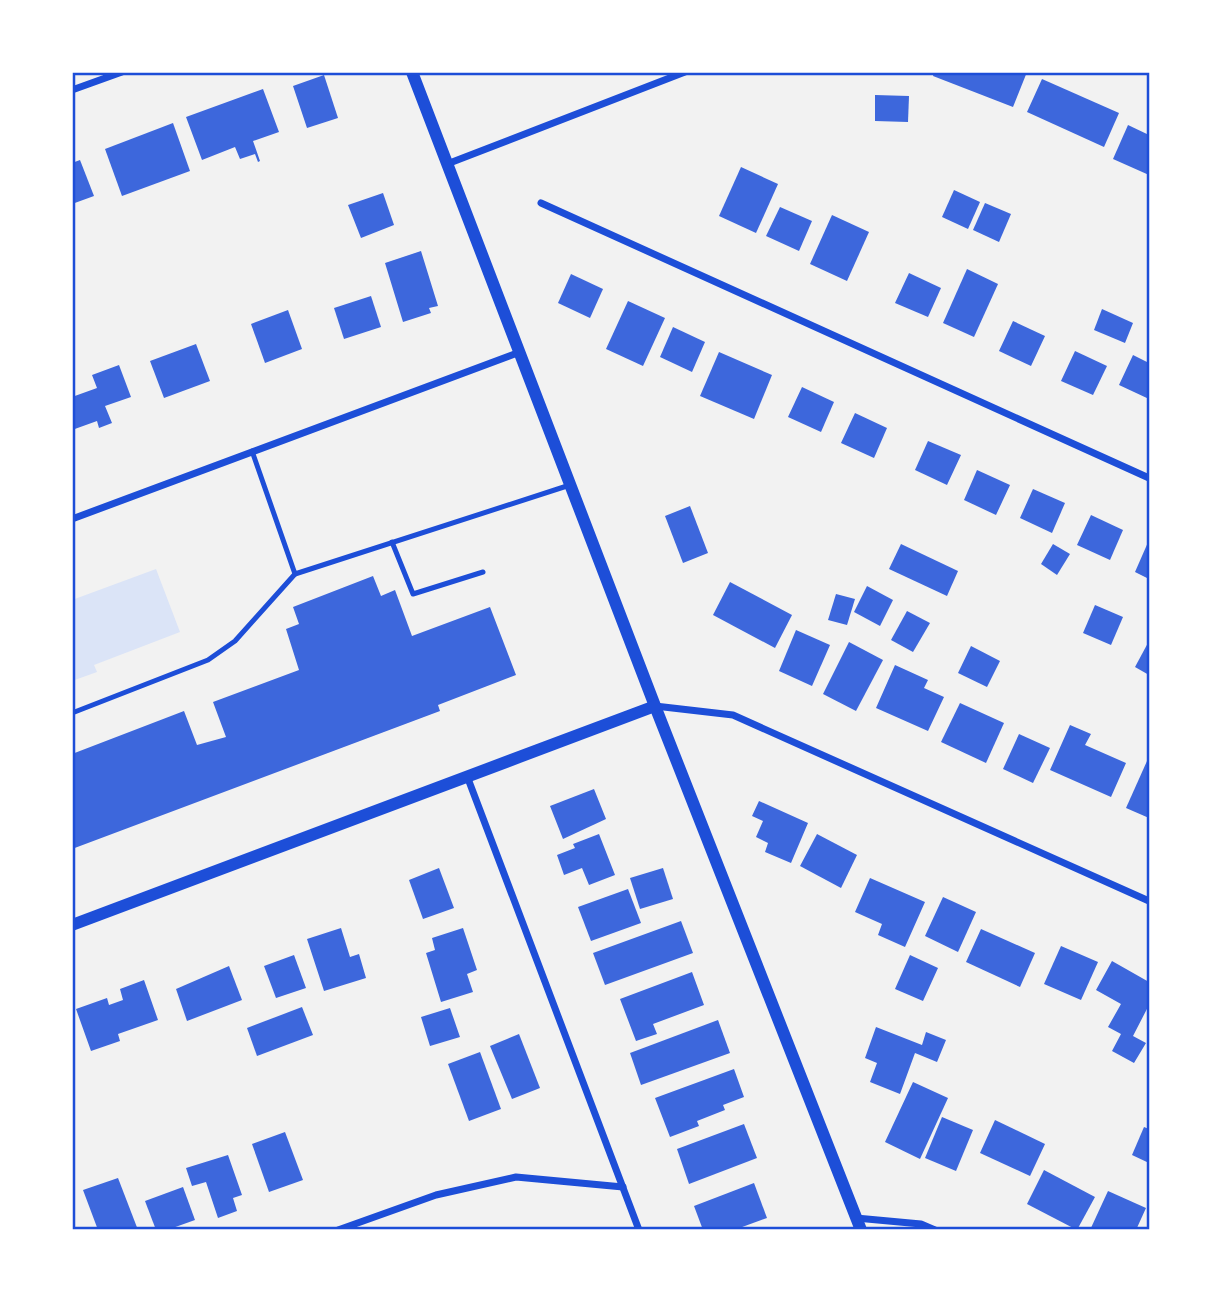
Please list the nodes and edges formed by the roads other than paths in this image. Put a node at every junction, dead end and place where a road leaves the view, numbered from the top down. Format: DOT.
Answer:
graph roads {
  1 [pos="122,72"];
  2 [pos="412,72"];
  3 [pos="666,72"];
  4 [pos="685,72"];
  5 [pos="662,80"];
  6 [pos="72,90"];
  7 [pos="447,164"];
  8 [pos="541,202"];
  9 [pos="520,352"];
  10 [pos="253,452"];
  11 [pos="1149,478"];
  12 [pos="570,485"];
  13 [pos="72,519"];
  14 [pos="392,542"];
  15 [pos="483,572"];
  16 [pos="295,573"];
  17 [pos="655,706"];
  18 [pos="72,713"];
  19 [pos="467,775"];
  20 [pos="1149,901"];
  21 [pos="72,925"];
  22 [pos="623,1187"];
  23 [pos="859,1224"];
  24 [pos="338,1230"];
  25 [pos="639,1230"];
  26 [pos="935,1230"];
  1 -- 6 [label="street"];
  2 -- 7 [label="street"];
  3 -- 5 [label="lane"];
  4 -- 5 [label="street"];
  5 -- 7 [label="street"];
  7 -- 9 [label="street"];
  8 -- 11 [label="street"];
  9 -- 10 [label="street"];
  9 -- 12 [label="street"];
  10 -- 13 [label="street"];
  10 -- 16 [label="lane"];
  12 -- 14 [label="lane"];
  12 -- 17 [label="street"];
  14 -- 15 [label="lane"];
  14 -- 16 [label="lane"];
  16 -- 18 [label="lane"];
  17 -- 19 [label="street"];
  17 -- 20 [label="street"];
  17 -- 23 [label="street"];
  19 -- 21 [label="street"];
  19 -- 22 [label="street"];
  22 -- 24 [label="street"];
  22 -- 25 [label="street"];
  23 -- 26 [label="street"];
}
